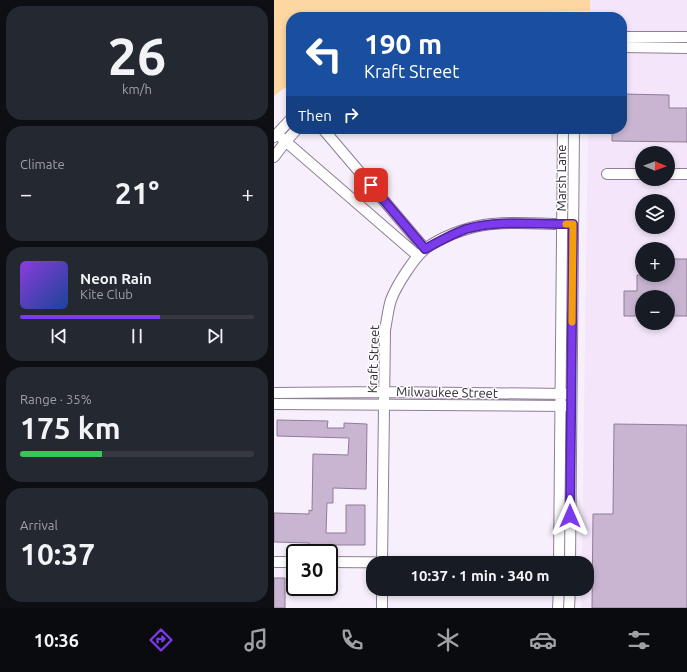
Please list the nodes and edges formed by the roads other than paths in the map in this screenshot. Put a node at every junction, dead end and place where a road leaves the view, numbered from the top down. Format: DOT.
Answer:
graph roads {
  1 [pos="627,37"];
  2 [pos="687,37"];
  3 [pos="627,48"];
  4 [pos="687,48"];
  5 [pos="286,124"];
  6 [pos="292,134"];
  7 [pos="327,134"];
  8 [pos="563,134"];
  9 [pos="574,134"];
  10 [pos="276,135"];
  11 [pos="286,141"];
  12 [pos="274,157"];
  13 [pos="607,174"];
  14 [pos="635,174"];
  15 [pos="675,174"];
  16 [pos="687,174"];
  17 [pos="563,224"];
  18 [pos="573,224"];
  19 [pos="422,253"];
  20 [pos="384,392"];
  21 [pos="274,393"];
  22 [pos="571,394"];
  23 [pos="560,395"];
  24 [pos="274,404"];
  25 [pos="384,404"];
  26 [pos="560,406"];
  27 [pos="571,406"];
  28 [pos="382,556"];
  29 [pos="559,556"];
  30 [pos="570,556"];
  31 [pos="274,562"];
  32 [pos="286,562"];
  33 [pos="338,562"];
  34 [pos="366,562"];
  35 [pos="382,596"];
  36 [pos="559,596"];
  37 [pos="570,596"];
  38 [pos="382,608"];
  39 [pos="558,608"];
  40 [pos="569,608"];
  1 -- 2 [label="street"];
  3 -- 4 [label="street"];
  5 -- 10 [label="street"];
  6 -- 11 [label="street"];
  7 -- 19 [label="street"];
  8 -- 17 [label="street, Marsh Lane"];
  9 -- 18 [label="street, Marsh Lane"];
  10 -- 11 [label="street"];
  11 -- 12 [label="street"];
  11 -- 19 [label="street"];
  13 -- 14 [label="street"];
  15 -- 16 [label="street"];
  17 -- 18 [label="street, Kraft Street"];
  17 -- 19 [label="street, Kraft Street"];
  17 -- 23 [label="street, Marsh Lane"];
  18 -- 22 [label="street, Marsh Lane"];
  19 -- 20 [label="street, Kraft Street"];
  20 -- 21 [label="street, Milwaukee Street"];
  20 -- 23 [label="street, Milwaukee Street"];
  20 -- 25 [label="street, Kraft Street"];
  22 -- 23 [label="street, Milwaukee Street"];
  22 -- 27 [label="street, Marsh Lane"];
  23 -- 26 [label="street, Marsh Lane"];
  24 -- 25 [label="street, Milwaukee Street"];
  25 -- 26 [label="street, Milwaukee Street"];
  25 -- 28 [label="street, Kraft Street"];
  26 -- 27 [label="street, Milwaukee Street"];
  26 -- 29 [label="street, Marsh Lane"];
  27 -- 30 [label="street, Marsh Lane"];
  31 -- 32 [label="street"];
  33 -- 34 [label="street"];
  35 -- 38 [label="street"];
  36 -- 39 [label="street"];
  37 -- 40 [label="street"];
}
